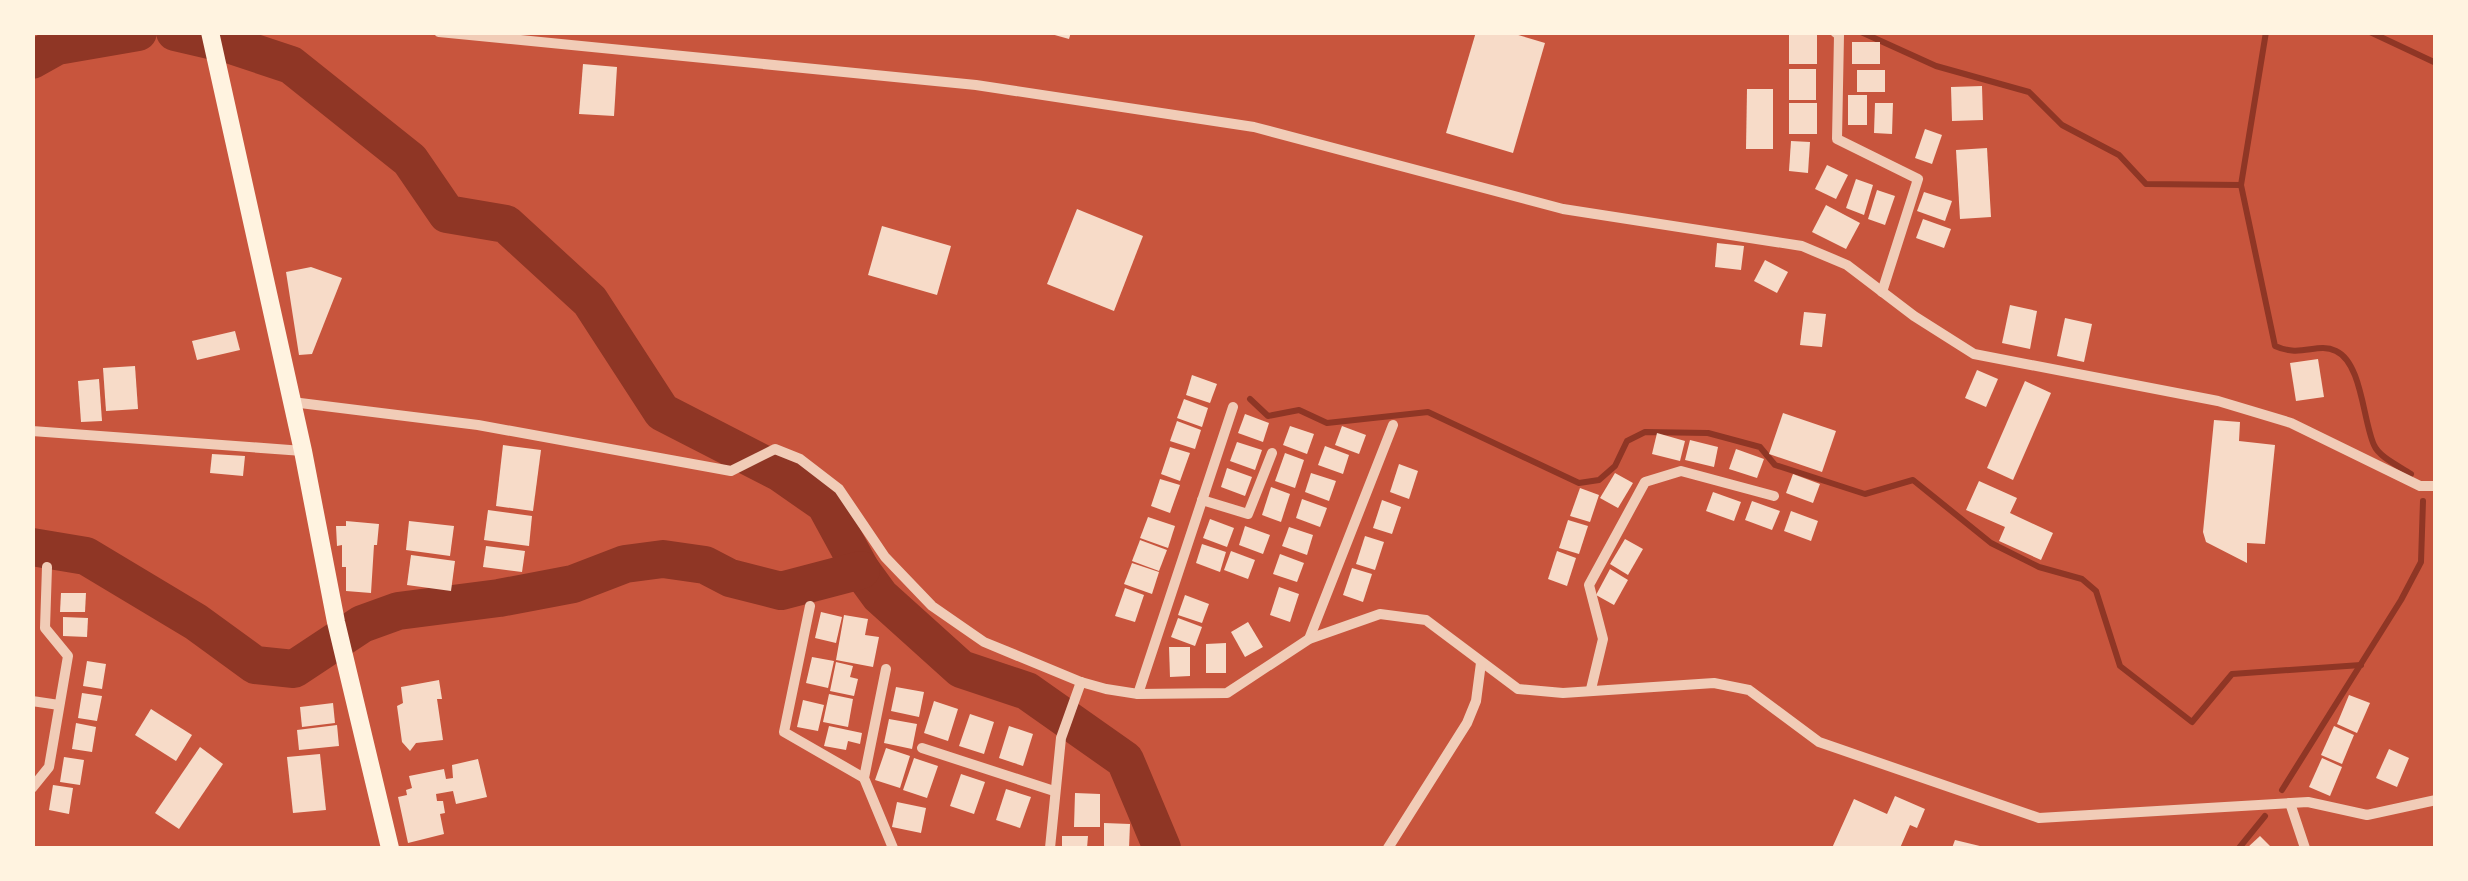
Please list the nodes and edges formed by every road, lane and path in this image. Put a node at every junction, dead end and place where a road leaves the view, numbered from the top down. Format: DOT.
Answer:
graph roads {
  1 [pos="210,32"];
  2 [pos="440,32"];
  3 [pos="1836,32"];
  4 [pos="1882,292"];
  5 [pos="292,402"];
  6 [pos="1233,406"];
  7 [pos="1393,425"];
  8 [pos="32,430"];
  9 [pos="303,451"];
  10 [pos="1272,453"];
  11 [pos="2436,486"];
  12 [pos="1774,496"];
  13 [pos="1202,500"];
  14 [pos="47,567"];
  15 [pos="810,606"];
  16 [pos="1309,640"];
  17 [pos="1480,663"];
  18 [pos="886,669"];
  19 [pos="1081,682"];
  20 [pos="1591,689"];
  21 [pos="1138,694"];
  22 [pos="32,701"];
  23 [pos="59,705"];
  24 [pos="922,748"];
  25 [pos="864,778"];
  26 [pos="32,788"];
  27 [pos="1054,791"];
  28 [pos="2436,800"];
  29 [pos="2290,803"];
  30 [pos="390,848"];
  31 [pos="893,848"];
  32 [pos="1050,848"];
  33 [pos="1388,848"];
  34 [pos="2305,848"];
  1 -- 5 [label="main road"];
  2 -- 4 [label="street"];
  3 -- 4 [label="street"];
  4 -- 11 [label="street"];
  5 -- 9 [label="main road"];
  5 -- 19 [label="street"];
  6 -- 13 [label="street"];
  7 -- 16 [label="street"];
  8 -- 9 [label="street"];
  9 -- 30 [label="main road"];
  10 -- 13 [label="street"];
  12 -- 20 [label="street"];
  13 -- 21 [label="street"];
  14 -- 23 [label="street"];
  15 -- 25 [label="street"];
  16 -- 17 [label="street"];
  16 -- 21 [label="street"];
  17 -- 20 [label="street"];
  17 -- 33 [label="street"];
  18 -- 25 [label="street"];
  19 -- 21 [label="street"];
  19 -- 27 [label="street"];
  20 -- 29 [label="street"];
  22 -- 23 [label="street"];
  23 -- 26 [label="street"];
  24 -- 27 [label="street"];
  25 -- 31 [label="street"];
  27 -- 32 [label="street"];
  28 -- 29 [label="street"];
  29 -- 34 [label="street"];
}
